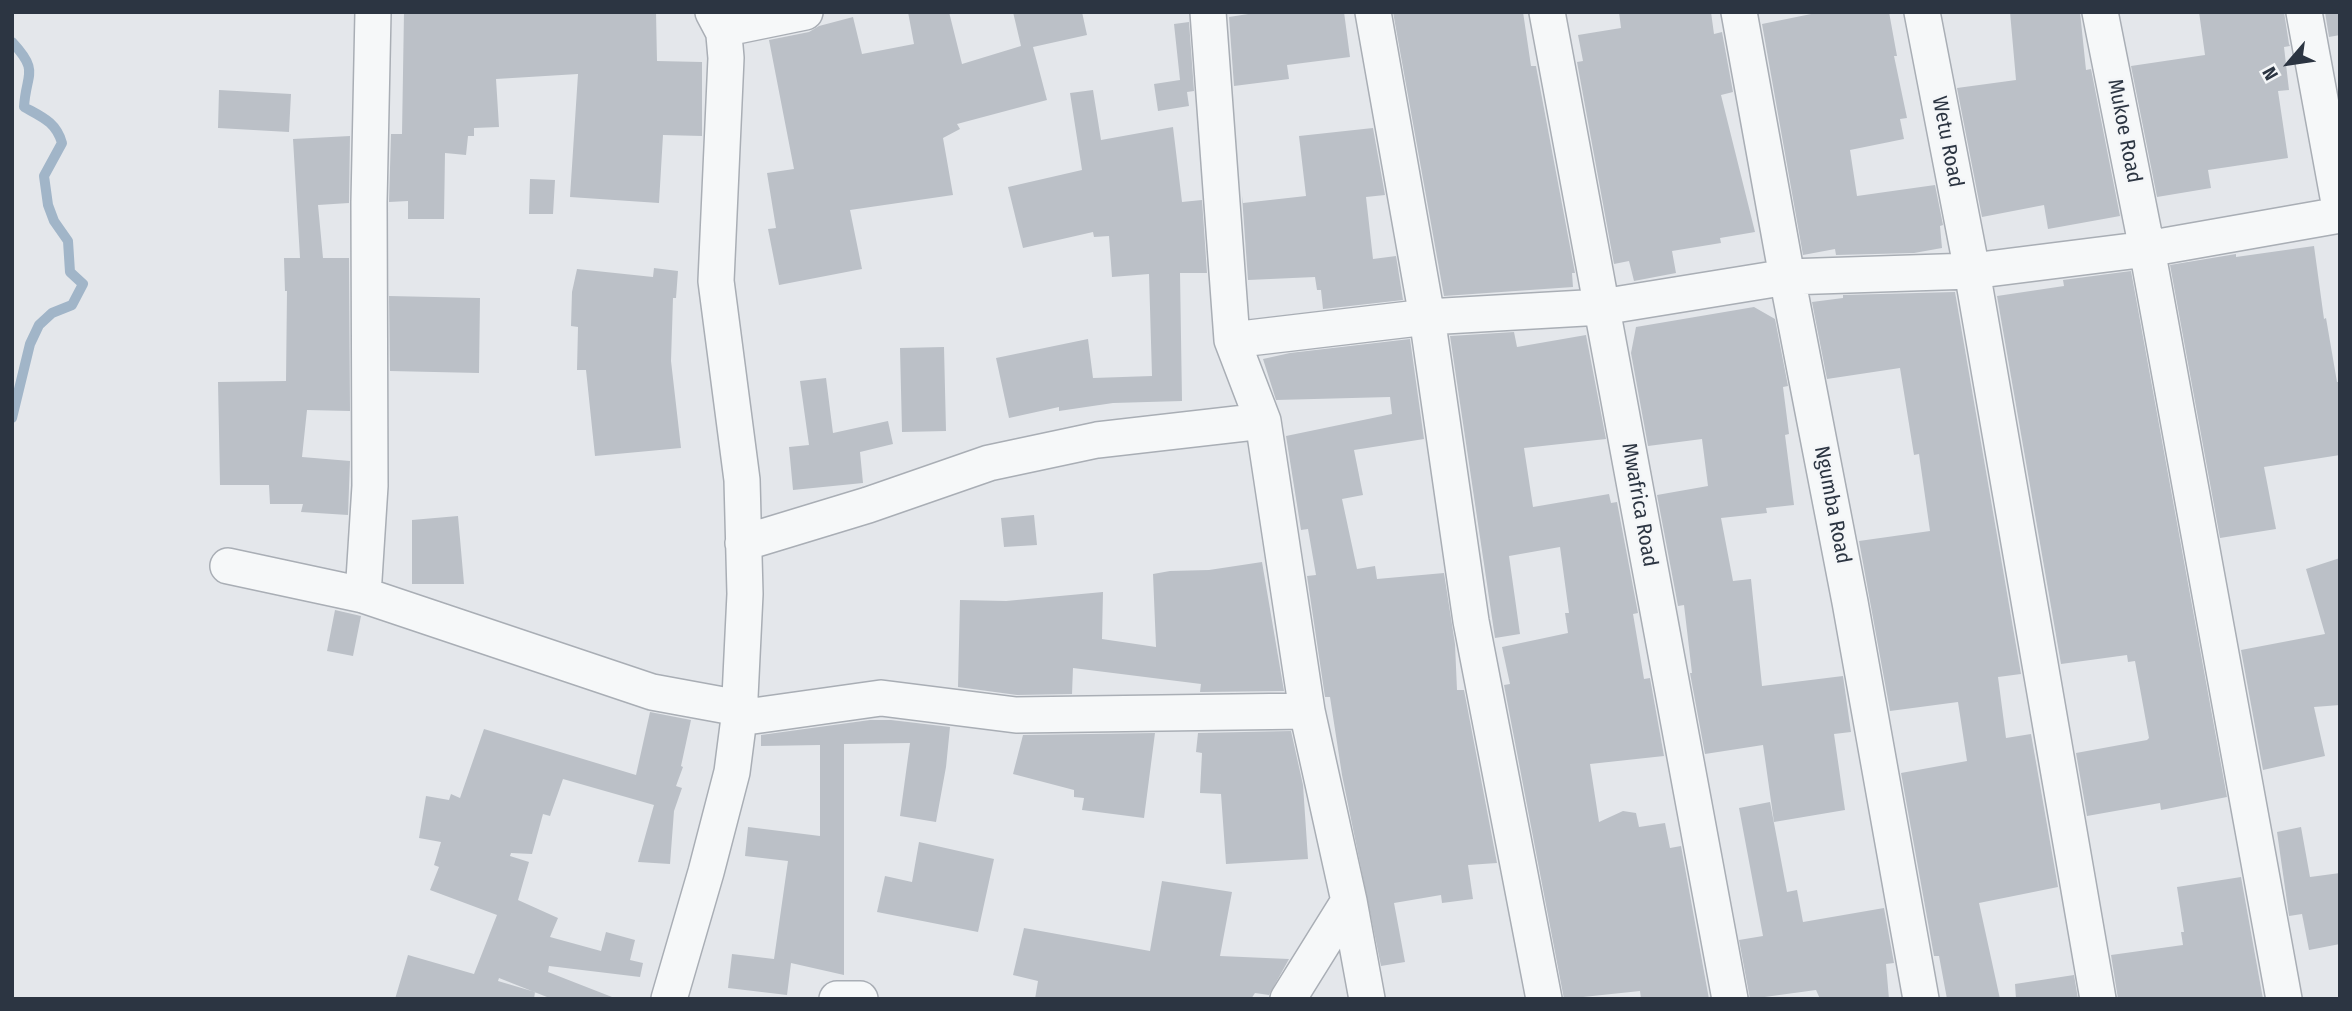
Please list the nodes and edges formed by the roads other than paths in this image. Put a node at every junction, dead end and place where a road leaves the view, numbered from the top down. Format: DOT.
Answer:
graph roads {
  1 [pos="373,12"];
  2 [pos="805,12"];
  3 [pos="1208,12"];
  4 [pos="1373,12"];
  5 [pos="1547,12"];
  6 [pos="1740,12"];
  7 [pos="1922,12"];
  8 [pos="2100,12"];
  9 [pos="2304,12"];
  10 [pos="719,18"];
  11 [pos="2340,208"];
  12 [pos="2340,215"];
  13 [pos="2147,249"];
  14 [pos="1972,271"];
  15 [pos="1787,277"];
  16 [pos="1602,306"];
  17 [pos="1427,317"];
  18 [pos="1232,340"];
  19 [pos="1263,421"];
  20 [pos="743,543"];
  21 [pos="228,566"];
  22 [pos="363,595"];
  23 [pos="1307,711"];
  24 [pos="739,713"];
  25 [pos="1349,901"];
  26 [pos="669,999"];
  27 [pos="837,999"];
  28 [pos="860,999"];
  29 [pos="1288,999"];
  30 [pos="1367,999"];
  31 [pos="1544,999"];
  32 [pos="1730,999"];
  33 [pos="1921,999"];
  34 [pos="2098,999"];
  35 [pos="2284,999"];
  1 -- 22 [label="street"];
  2 -- 10 [label="street"];
  3 -- 18 [label="street"];
  4 -- 17 [label="street"];
  5 -- 16 [label="street, Mwafrica Road"];
  6 -- 15 [label="street, Ngumba Road"];
  7 -- 14 [label="street, Wetu Road"];
  8 -- 13 [label="street, Mukoe Road"];
  9 -- 11 [label="street"];
  10 -- 20 [label="street"];
  12 -- 13 [label="street"];
  13 -- 14 [label="street"];
  13 -- 35 [label="street, Mukoe Road"];
  14 -- 15 [label="street"];
  14 -- 34 [label="street, Wetu Road"];
  15 -- 16 [label="street"];
  15 -- 33 [label="street, Ngumba Road"];
  16 -- 17 [label="street"];
  16 -- 32 [label="street, Mwafrica Road"];
  17 -- 18 [label="street"];
  17 -- 31 [label="street"];
  18 -- 19 [label="street"];
  19 -- 20 [label="street"];
  19 -- 23 [label="street"];
  20 -- 24 [label="street"];
  21 -- 22 [label="street"];
  22 -- 24 [label="street"];
  23 -- 24 [label="street"];
  23 -- 25 [label="street"];
  24 -- 26 [label="street"];
  25 -- 29 [label="street"];
  25 -- 30 [label="street"];
  27 -- 28 [label="street"];
}
